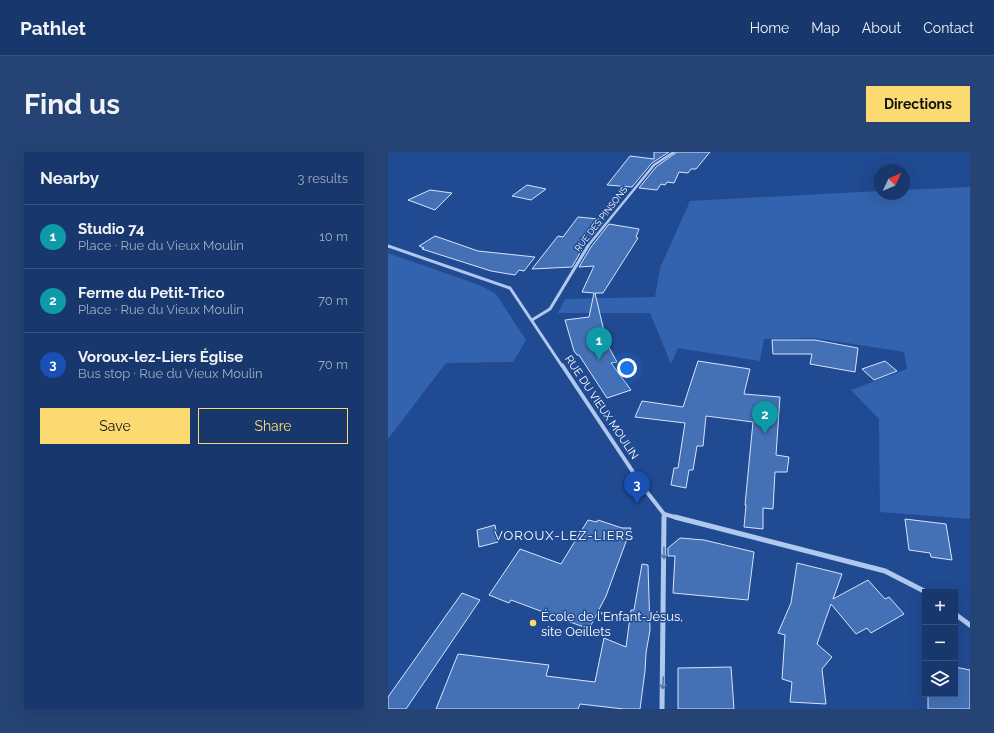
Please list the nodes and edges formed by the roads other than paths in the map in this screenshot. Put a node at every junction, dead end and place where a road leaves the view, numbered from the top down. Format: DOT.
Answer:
graph roads {
  1 [pos="674,152"];
  2 [pos="388,246"];
  3 [pos="532,320"];
  4 [pos="664,514"];
  5 [pos="922,590"];
  6 [pos="958,616"];
  7 [pos="970,625"];
  8 [pos="662,709"];
  1 -- 3 [label="street, RUE DES PINSONS"];
  2 -- 3 [label="street, RUE DU VIEUX MOULIN"];
  3 -- 4 [label="street, RUE DU VIEUX MOULIN"];
  4 -- 5 [label="street"];
  4 -- 8 [label="street, one-way"];
  6 -- 7 [label="street"];
}
